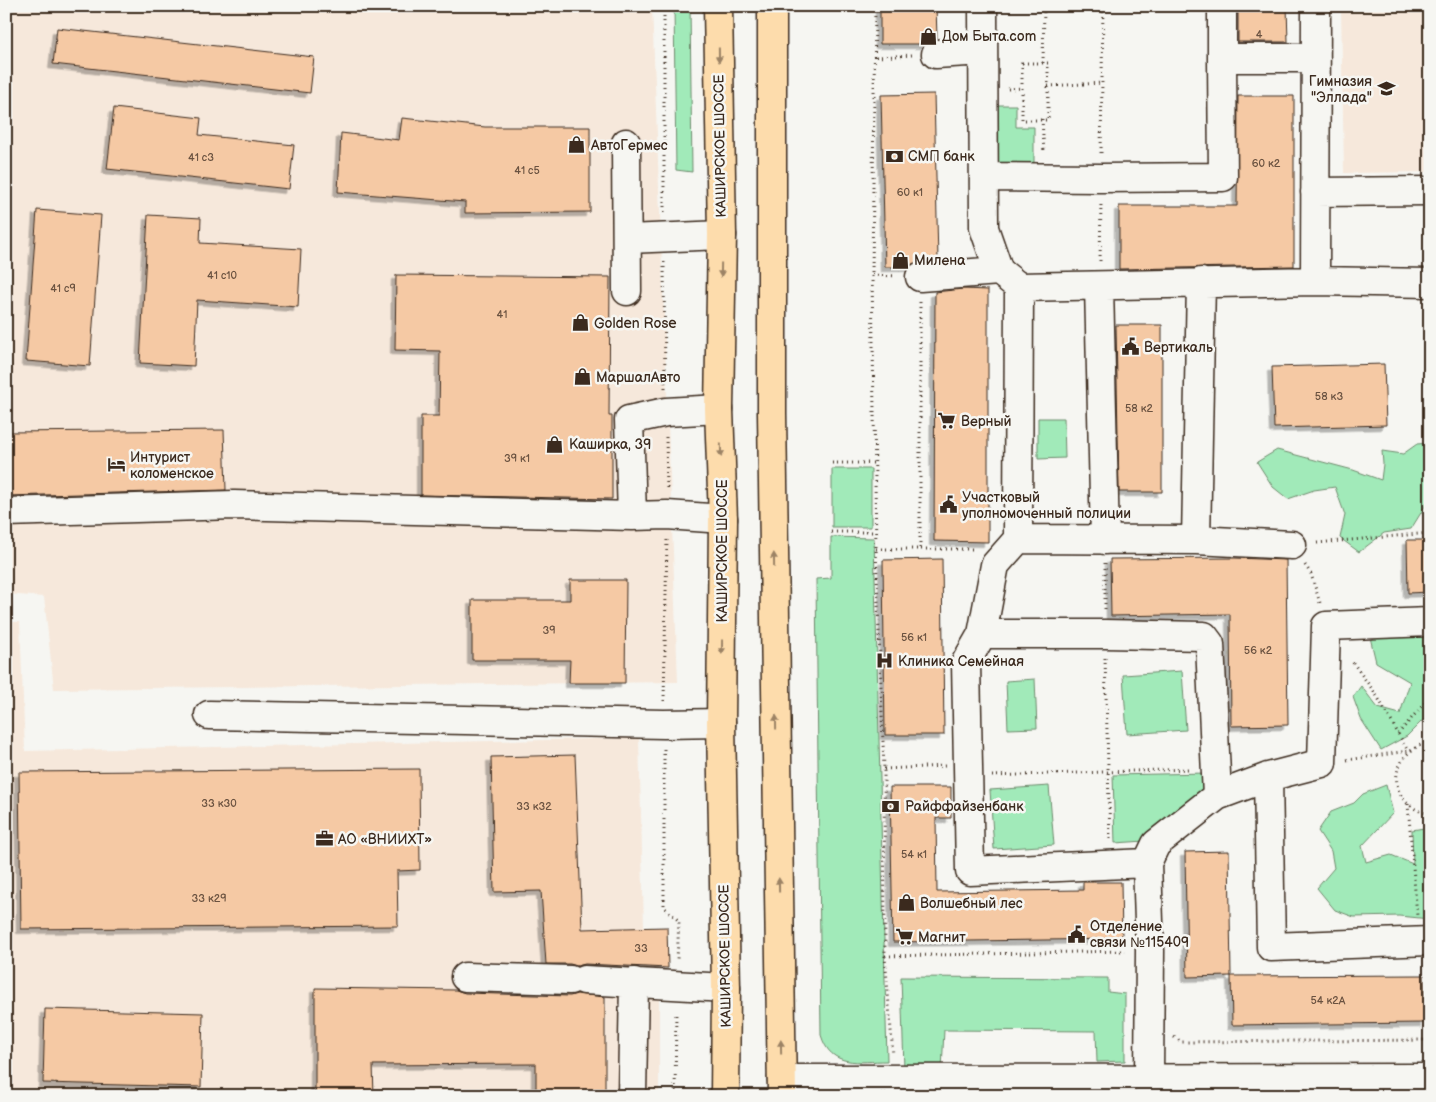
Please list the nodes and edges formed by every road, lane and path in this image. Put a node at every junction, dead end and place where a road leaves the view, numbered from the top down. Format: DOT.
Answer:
graph roads {
  1 [pos="664,6"];
  2 [pos="718,6"];
  3 [pos="772,6"];
  4 [pos="876,6"];
  5 [pos="983,6"];
  6 [pos="1044,6"];
  7 [pos="1103,6"];
  8 [pos="1222,6"];
  9 [pos="1316,6"];
  10 [pos="983,51"];
  11 [pos="936,54"];
  12 [pos="876,57"];
  13 [pos="1222,58"];
  14 [pos="1316,58"];
  15 [pos="1043,62"];
  16 [pos="1102,83"];
  17 [pos="1048,86"];
  18 [pos="1042,119"];
  19 [pos="626,143"];
  20 [pos="984,177"];
  21 [pos="1045,178"];
  22 [pos="1101,178"];
  23 [pos="1430,191"];
  24 [pos="1315,192"];
  25 [pos="722,235"];
  26 [pos="664,237"];
  27 [pos="628,239"];
  28 [pos="872,275"];
  29 [pos="920,277"];
  30 [pos="1009,279"];
  31 [pos="1315,281"];
  32 [pos="1201,282"];
  33 [pos="1430,283"];
  34 [pos="1099,286"];
  35 [pos="627,291"];
  36 [pos="719,409"];
  37 [pos="666,412"];
  38 [pos="875,463"];
  39 [pos="832,464"];
  40 [pos="6,512"];
  41 [pos="667,515"];
  42 [pos="632,516"];
  43 [pos="723,520"];
  44 [pos="831,532"];
  45 [pos="876,532"];
  46 [pos="1430,533"];
  47 [pos="1105,540"];
  48 [pos="1196,540"];
  49 [pos="1014,544"];
  50 [pos="1292,545"];
  51 [pos="876,549"];
  52 [pos="920,549"];
  53 [pos="1430,622"];
  54 [pos="982,634"];
  55 [pos="1105,634"];
  56 [pos="1430,697"];
  57 [pos="209,715"];
  58 [pos="721,723"];
  59 [pos="664,724"];
  60 [pos="1398,734"];
  61 [pos="1430,742"];
  62 [pos="1408,752"];
  63 [pos="1322,763"];
  64 [pos="884,769"];
  65 [pos="1216,769"];
  66 [pos="968,771"];
  67 [pos="1109,772"];
  68 [pos="1268,777"];
  69 [pos="1217,796"];
  70 [pos="1408,804"];
  71 [pos="1429,815"];
  72 [pos="1147,862"];
  73 [pos="1111,865"];
  74 [pos="1424,941"];
  75 [pos="1150,951"];
  76 [pos="885,956"];
  77 [pos="465,977"];
  78 [pos="634,982"];
  79 [pos="676,986"];
  80 [pos="726,988"];
  81 [pos="1169,1034"];
  82 [pos="1430,1040"];
  83 [pos="1149,1078"];
  84 [pos="1430,1078"];
  85 [pos="895,1080"];
  86 [pos="782,1087"];
  87 [pos="1190,1087"];
  88 [pos="632,1096"];
  89 [pos="675,1096"];
  90 [pos="725,1096"];
  1 -- 26 [label="path"];
  2 -- 25 [label="main road, КАШИРСКОЕ ШОССЕ, one-way"];
  86 -- 3 [label="main road, one-way"];
  4 -- 12 [label="path"];
  5 -- 10 [label="street"];
  6 -- 15 [label="path"];
  7 -- 16 [label="path"];
  8 -- 13 [label="street"];
  9 -- 14 [label="street"];
  10 -- 11 [label="street"];
  10 -- 20 [label="street"];
  11 -- 12 [label="path"];
  12 -- 28 [label="path"];
  13 -- 14 [label="street"];
  13 -- 22 [label="street"];
  14 -- 24 [label="street"];
  15 -- 17 [label="path"];
  15 -- 18 [label="path"];
  16 -- 17 [label="path"];
  16 -- 22 [label="path"];
  17 -- 18 [label="path"];
  18 -- 21 [label="path"];
  19 -- 27 [label="street"];
  20 -- 21 [label="street"];
  20 -- 30 [label="street"];
  21 -- 22 [label="street"];
  22 -- 34 [label="path"];
  23 -- 24 [label="street"];
  24 -- 31 [label="street"];
  25 -- 26 [label="street"];
  25 -- 36 [label="main road, КАШИРСКОЕ ШОССЕ, one-way"];
  26 -- 27 [label="street"];
  26 -- 37 [label="path"];
  27 -- 35 [label="street"];
  28 -- 29 [label="path"];
  28 -- 38 [label="path"];
  29 -- 30 [label="street"];
  29 -- 52 [label="path"];
  30 -- 34 [label="street"];
  30 -- 49 [label="street"];
  31 -- 32 [label="street"];
  31 -- 33 [label="street"];
  32 -- 34 [label="street"];
  32 -- 48 [label="street"];
  34 -- 47 [label="street"];
  36 -- 37 [label="street"];
  36 -- 43 [label="main road, КАШИРСКОЕ ШОССЕ, one-way"];
  37 -- 41 [label="path"];
  37 -- 42 [label="street"];
  38 -- 39 [label="path"];
  38 -- 45 [label="path"];
  40 -- 42 [label="street"];
  41 -- 42 [label="street"];
  41 -- 43 [label="street"];
  41 -- 59 [label="path"];
  43 -- 58 [label="main road, КАШИРСКОЕ ШОССЕ, one-way"];
  44 -- 45 [label="path"];
  45 -- 51 [label="path"];
  46 -- 50 [label="path"];
  47 -- 48 [label="street"];
  47 -- 49 [label="street"];
  47 -- 55 [label="path"];
  48 -- 50 [label="street"];
  49 -- 52 [label="path"];
  49 -- 54 [label="street"];
  51 -- 52 [label="path"];
  51 -- 64 [label="path"];
  53 -- 63 [label="street"];
  54 -- 55 [label="street"];
  54 -- 66 [label="street"];
  55 -- 65 [label="street"];
  55 -- 67 [label="path"];
  56 -- 60 [label="path"];
  57 -- 59 [label="street"];
  58 -- 59 [label="street"];
  58 -- 80 [label="main road, КАШИРСКОЕ ШОССЕ"];
  59 -- 79 [label="path"];
  61 -- 62 [label="path"];
  62 -- 63 [label="path"];
  62 -- 70 [label="path"];
  63 -- 68 [label="street"];
  64 -- 66 [label="path"];
  64 -- 76 [label="path"];
  65 -- 67 [label="path"];
  65 -- 69 [label="street"];
  66 -- 67 [label="path"];
  66 -- 73 [label="street"];
  67 -- 73 [label="path"];
  68 -- 69 [label="street"];
  68 -- 74 [label="street"];
  69 -- 72 [label="street"];
  70 -- 71 [label="path"];
  70 -- 74 [label="path"];
  72 -- 73 [label="street"];
  72 -- 75 [label="street"];
  75 -- 76 [label="path"];
  75 -- 83 [label="street"];
  76 -- 85 [label="path"];
  77 -- 78 [label="street"];
  78 -- 79 [label="street"];
  78 -- 88 [label="street"];
  79 -- 80 [label="street"];
  79 -- 89 [label="path"];
  80 -- 90 [label="main road, КАШИРСКОЕ ШОССЕ"];
  81 -- 82 [label="path"];
  83 -- 85 [label="street"];
  83 -- 87 [label="street"];
  84 -- 87 [label="street"];
  85 -- 86 [label="street"];
}
